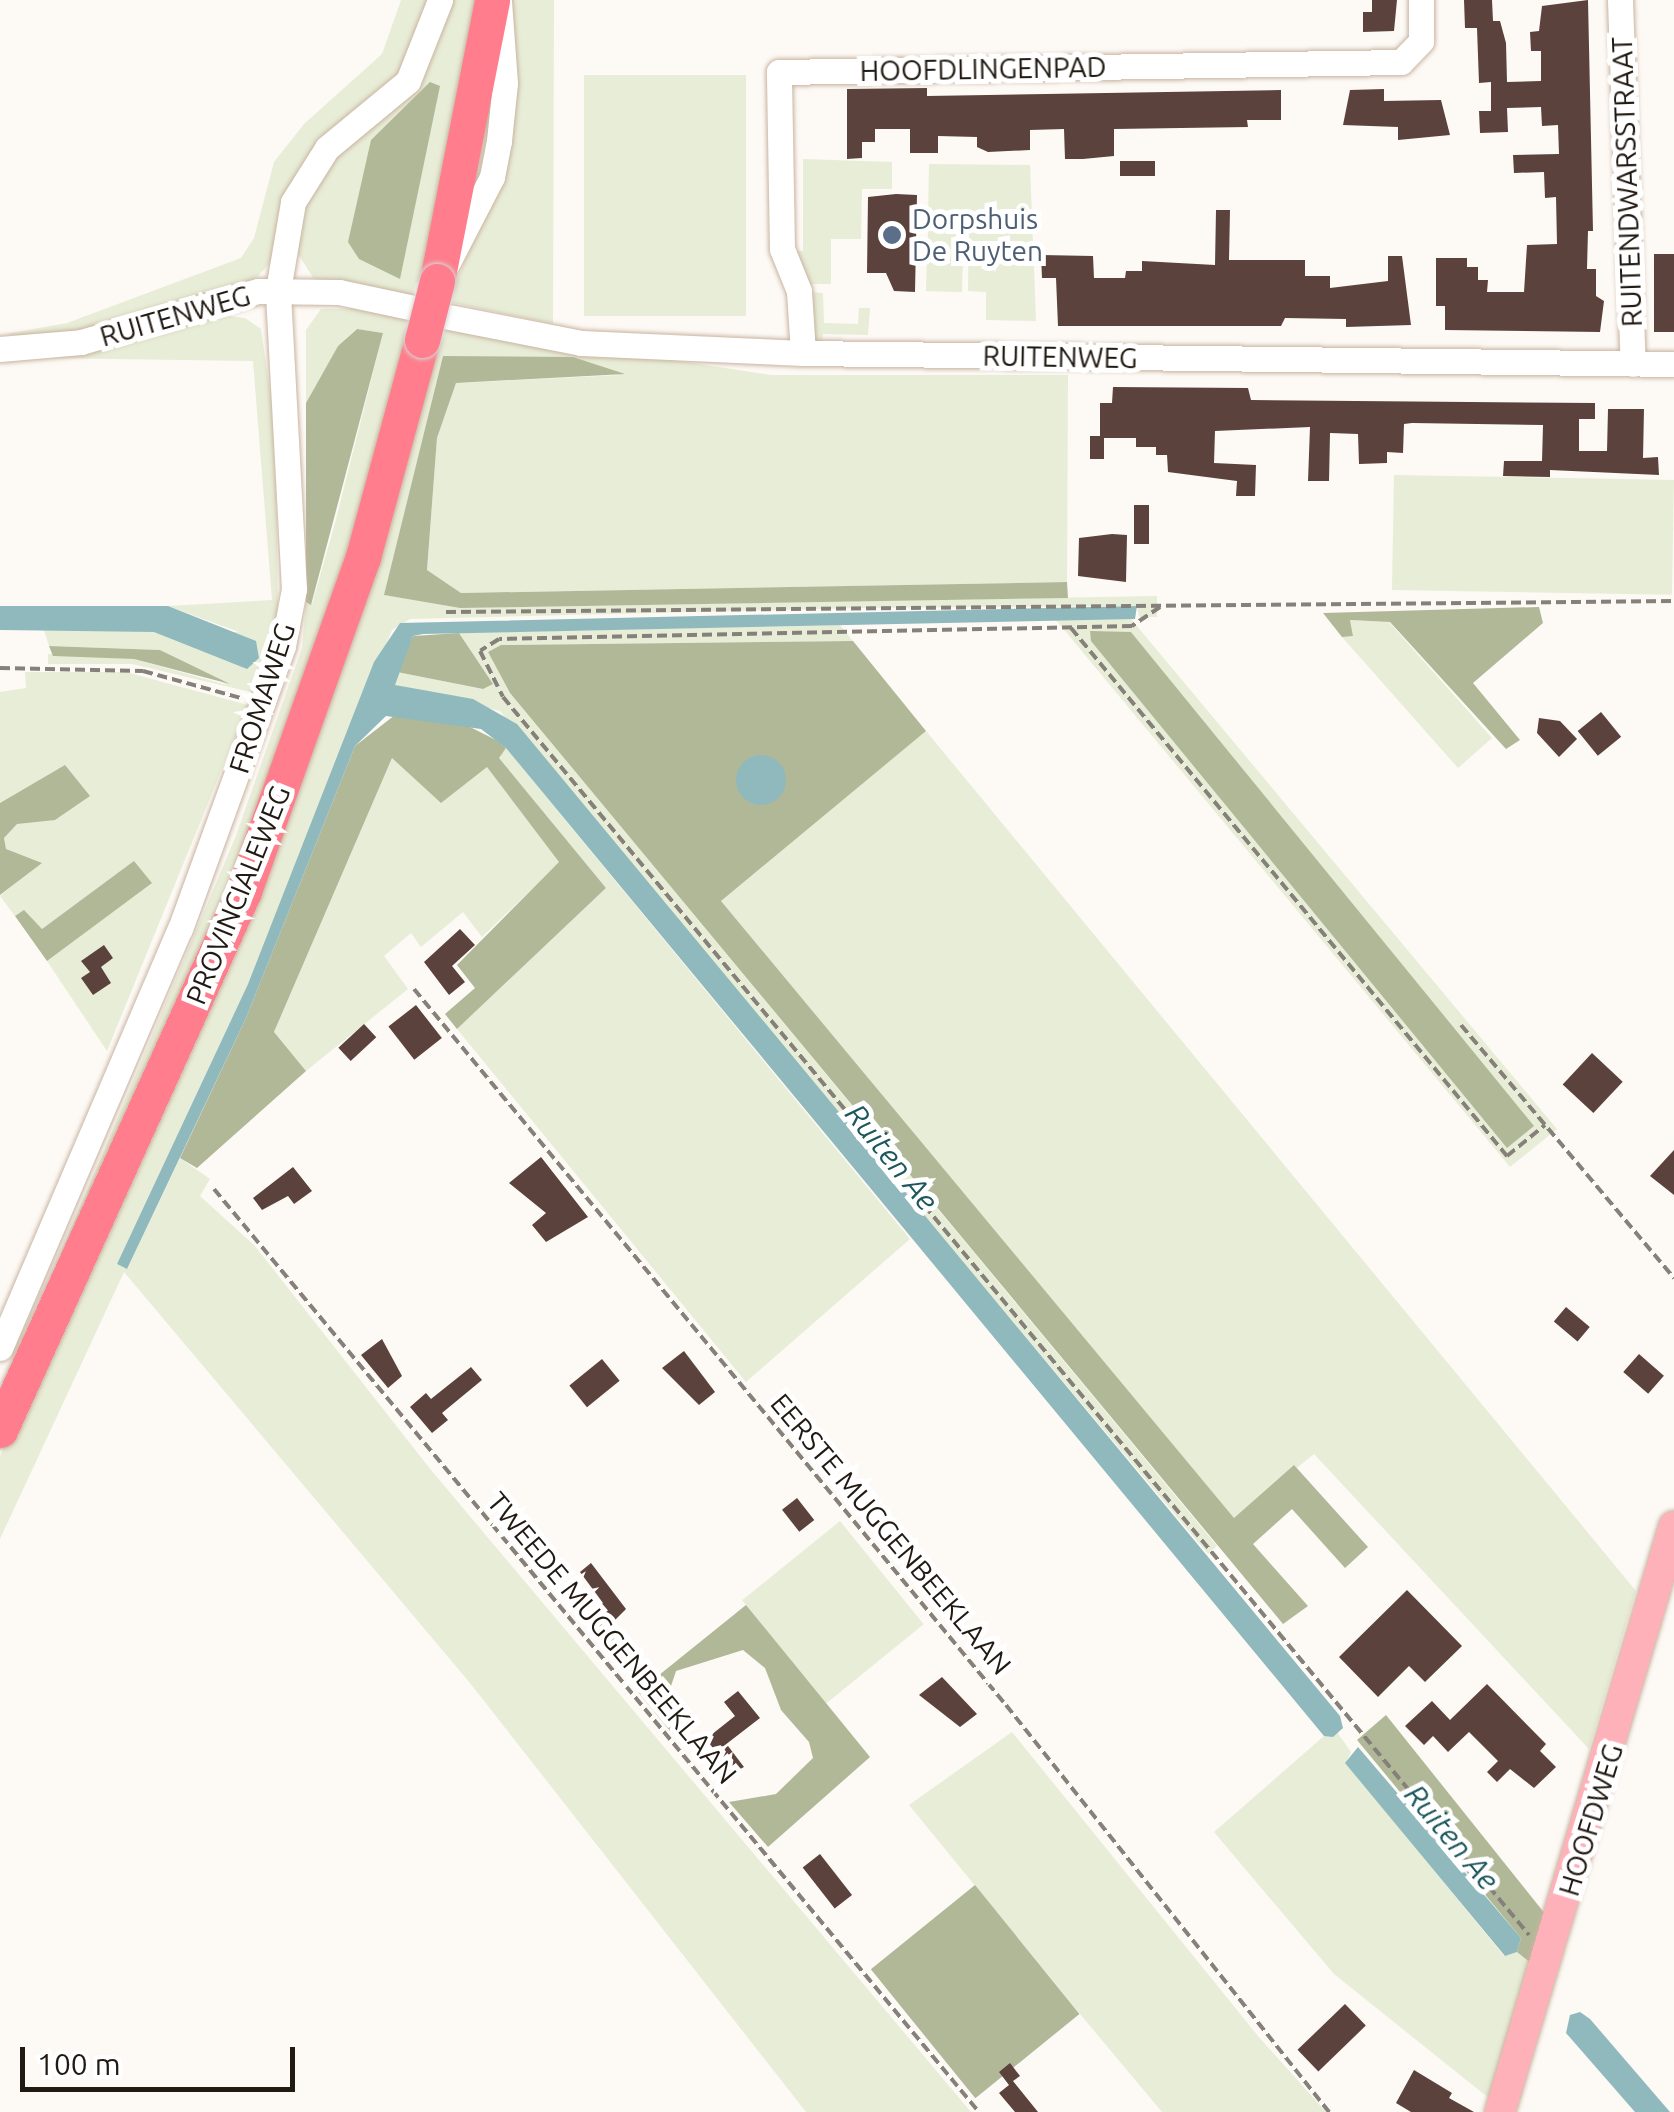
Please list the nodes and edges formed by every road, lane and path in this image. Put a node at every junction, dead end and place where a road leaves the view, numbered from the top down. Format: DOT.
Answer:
graph roads {
  1 [pos="440,0"];
  2 [pos="496,0"];
  3 [pos="1420,0"];
  4 [pos="1620,0"];
  5 [pos="278,290"];
  6 [pos="427,321"];
  7 [pos="0,349"];
  8 [pos="803,354"];
  9 [pos="1633,364"];
  10 [pos="1674,364"];
  11 [pos="1674,601"];
  12 [pos="1160,607"];
  13 [pos="446,612"];
  14 [pos="1071,628"];
  15 [pos="0,668"];
  16 [pos="263,706"];
  17 [pos="414,989"];
  18 [pos="1461,1025"];
  19 [pos="1546,1125"];
  20 [pos="214,1189"];
  21 [pos="1674,1278"];
  22 [pos="0,1348"];
  23 [pos="0,1430"];
  24 [pos="1674,1526"];
  25 [pos="1549,1959"];
  26 [pos="979,2112"];
  27 [pos="1329,2112"];
  28 [pos="1500,2112"];
  1 -- 5 [label="street, FROMAWEG"];
  2 -- 6 [label="highway, PROVINCIALEWEG, bridge"];
  3 -- 8 [label="street, HOOFDLINGENPAD"];
  4 -- 9 [label="street, RUITENDWARSSTRAAT"];
  5 -- 6 [label="street, RUITENWEG"];
  5 -- 7 [label="street, RUITENWEG"];
  5 -- 16 [label="street, FROMAWEG"];
  6 -- 8 [label="street, RUITENWEG"];
  6 -- 23 [label="highway, PROVINCIALEWEG"];
  8 -- 9 [label="street, RUITENWEG"];
  9 -- 10 [label="street, RUITENWEG"];
  11 -- 12 [label="path"];
  12 -- 13 [label="path"];
  12 -- 14 [label="path"];
  14 -- 19 [label="path"];
  14 -- 25 [label="path"];
  15 -- 16 [label="path"];
  16 -- 22 [label="street, FROMAWEG"];
  17 -- 27 [label="path, EERSTE MUGGENBEEKLAAN"];
  18 -- 19 [label="path"];
  19 -- 21 [label="path"];
  20 -- 26 [label="path, TWEEDE MUGGENBEEKLAAN"];
  24 -- 25 [label="main road, HOOFDWEG"];
  25 -- 28 [label="main road, HOOFDWEG"];
}
